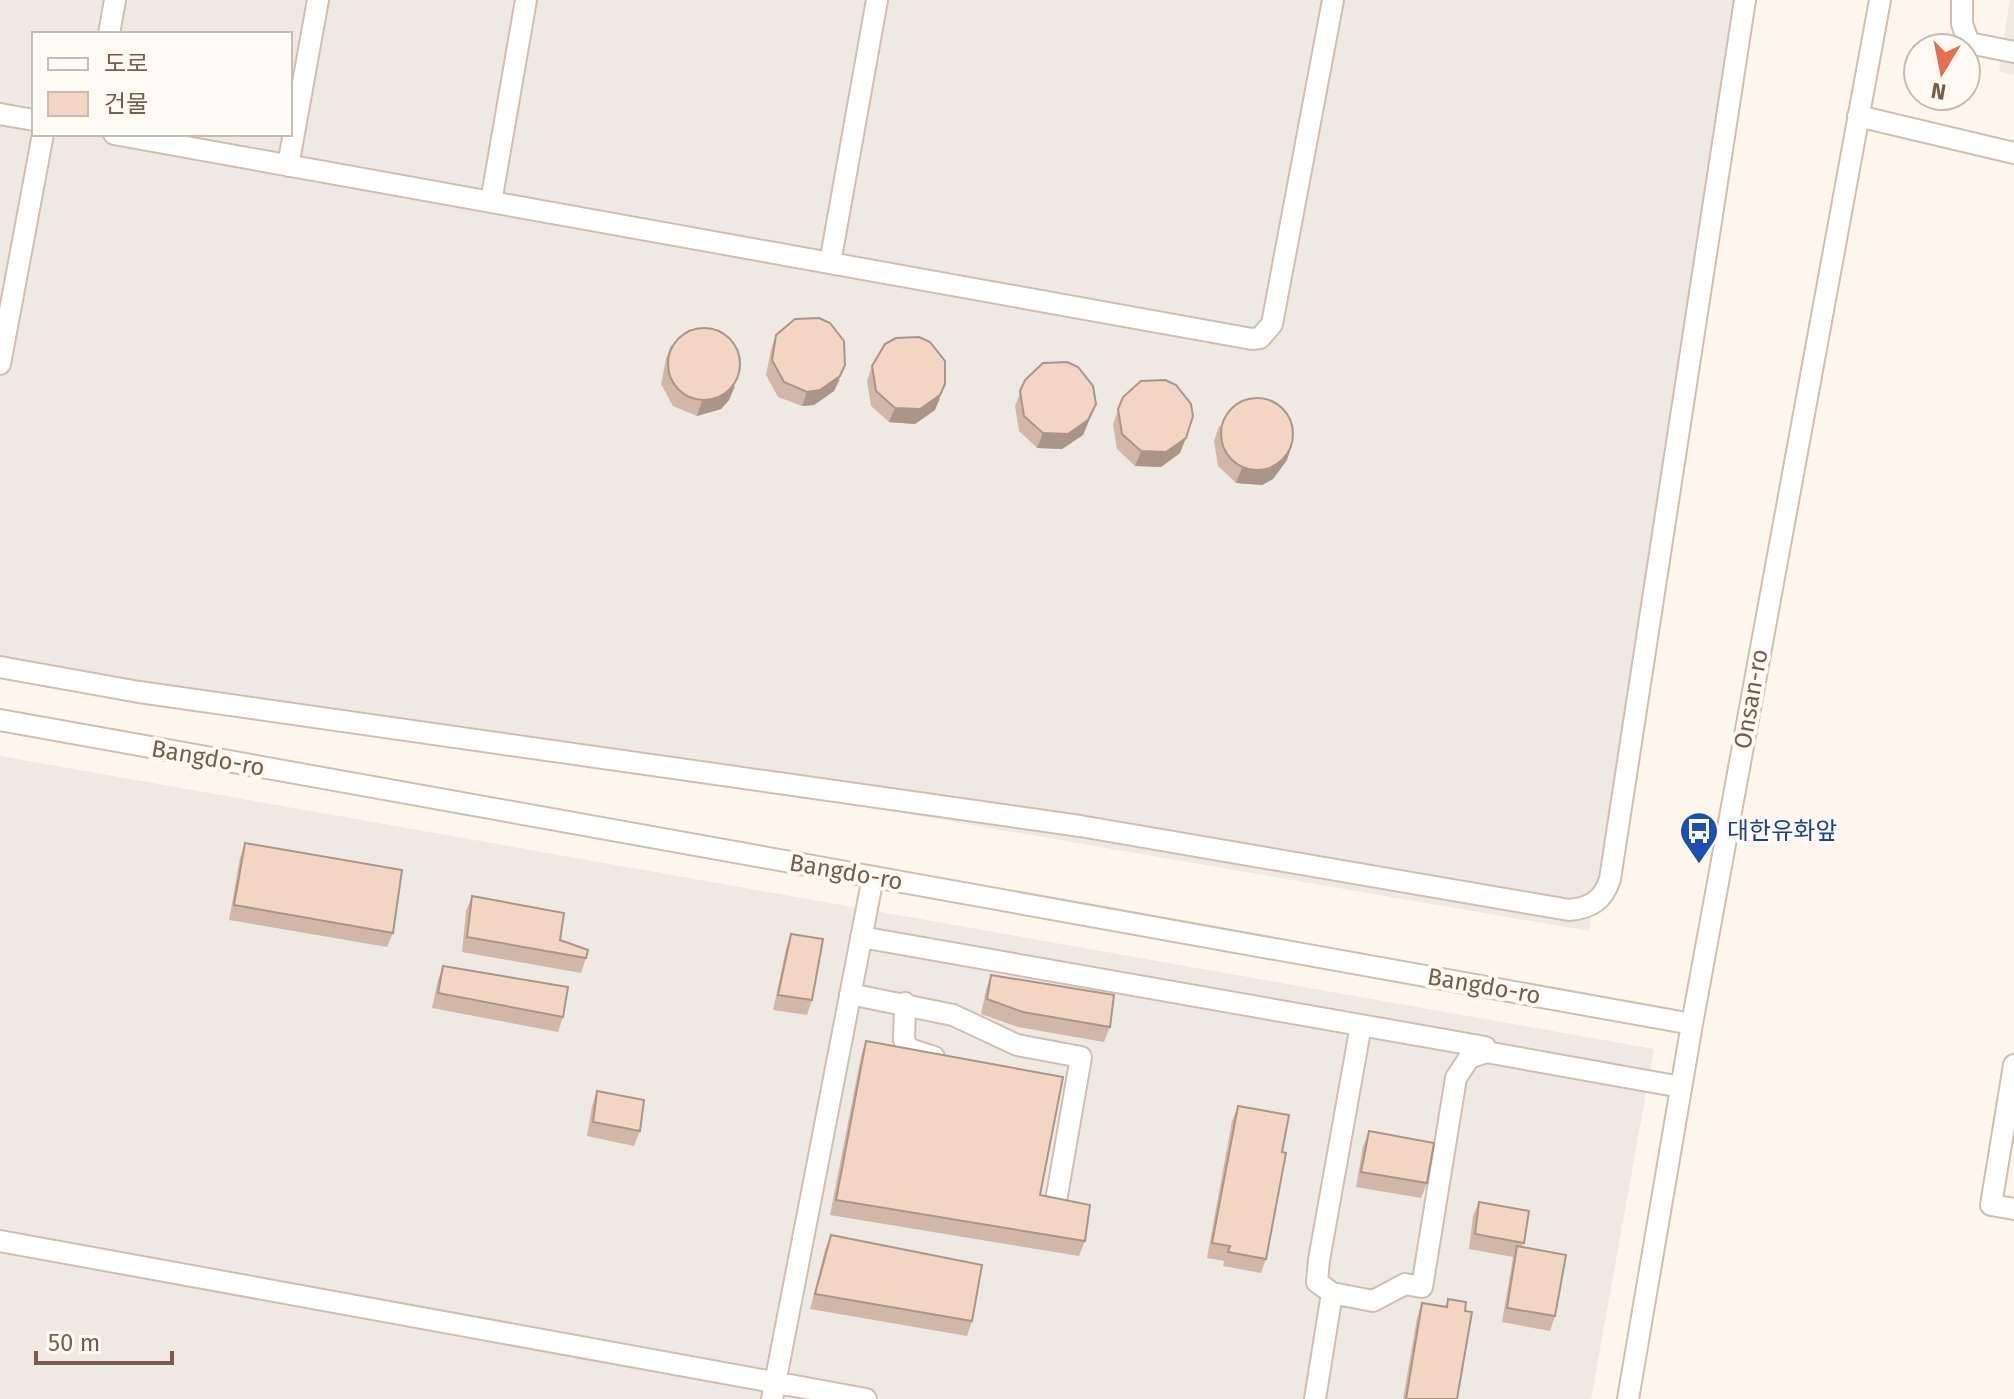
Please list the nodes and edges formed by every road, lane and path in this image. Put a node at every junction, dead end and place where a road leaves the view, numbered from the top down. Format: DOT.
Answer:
graph roads {
  1 [pos="115,0"];
  2 [pos="318,0"];
  3 [pos="526,0"];
  4 [pos="877,0"];
  5 [pos="1333,0"];
  6 [pos="1745,0"];
  7 [pos="1880,0"];
  8 [pos="1962,0"];
  9 [pos="109,32"];
  10 [pos="2014,52"];
  11 [pos="0,114"];
  12 [pos="1858,116"];
  13 [pos="32,120"];
  14 [pos="43,136"];
  15 [pos="125,136"];
  16 [pos="2014,153"];
  17 [pos="288,166"];
  18 [pos="491,202"];
  19 [pos="830,263"];
  20 [pos="0,364"];
  21 [pos="0,667"];
  22 [pos="0,720"];
  23 [pos="873,877"];
  24 [pos="861,937"];
  25 [pos="850,994"];
  26 [pos="905,1003"];
  27 [pos="1692,1024"];
  28 [pos="1361,1025"];
  29 [pos="1486,1052"];
  30 [pos="952,1060"];
  31 [pos="2014,1065"];
  32 [pos="1681,1087"];
  33 [pos="1056,1201"];
  34 [pos="2014,1209"];
  35 [pos="0,1241"];
  36 [pos="1332,1293"];
  37 [pos="773,1391"];
  38 [pos="866,1399"];
  39 [pos="1315,1399"];
  40 [pos="1628,1399"];
  1 -- 9 [label="street"];
  2 -- 17 [label="street"];
  3 -- 18 [label="street"];
  4 -- 19 [label="street"];
  5 -- 19 [label="street"];
  6 -- 21 [label="street"];
  7 -- 12 [label="street, Onsan-ro"];
  8 -- 10 [label="street"];
  11 -- 13 [label="street"];
  12 -- 16 [label="street"];
  12 -- 27 [label="street, Onsan-ro"];
  14 -- 20 [label="street"];
  15 -- 17 [label="street"];
  17 -- 18 [label="street"];
  18 -- 19 [label="street"];
  22 -- 23 [label="street, Bangdo-ro"];
  23 -- 24 [label="street"];
  23 -- 27 [label="street, Bangdo-ro"];
  24 -- 25 [label="street"];
  24 -- 28 [label="street"];
  25 -- 26 [label="street"];
  25 -- 37 [label="street"];
  26 -- 30 [label="street"];
  26 -- 33 [label="street"];
  27 -- 32 [label="street, Onsan-ro"];
  28 -- 29 [label="street"];
  28 -- 36 [label="street"];
  29 -- 32 [label="street"];
  29 -- 36 [label="street"];
  31 -- 34 [label="street"];
  32 -- 40 [label="street, Onsan-ro"];
  35 -- 37 [label="street"];
  36 -- 39 [label="street"];
  37 -- 38 [label="street"];
}
